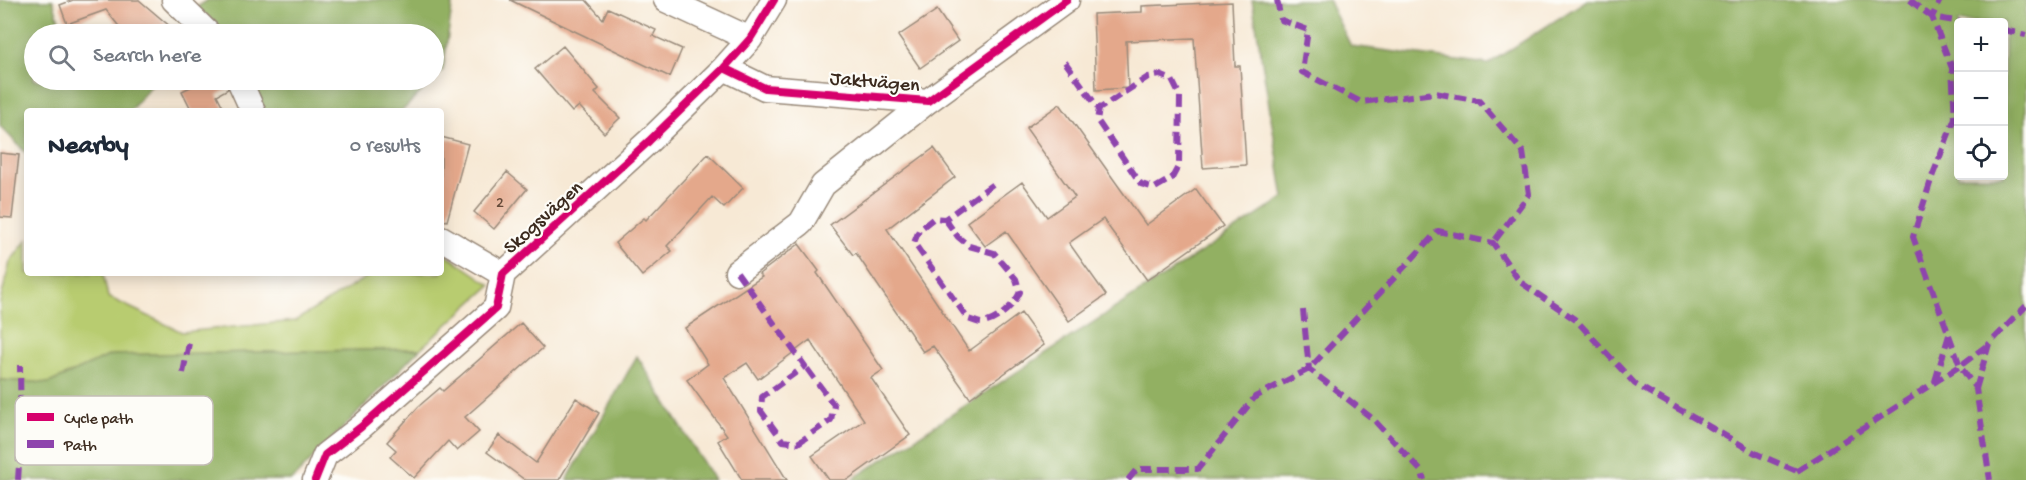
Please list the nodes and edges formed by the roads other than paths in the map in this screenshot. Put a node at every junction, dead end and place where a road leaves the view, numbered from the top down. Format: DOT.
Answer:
graph roads {
  1 [pos="174,0"];
  2 [pos="666,0"];
  3 [pos="774,0"];
  4 [pos="1067,0"];
  5 [pos="198,24"];
  6 [pos="750,39"];
  7 [pos="724,68"];
  8 [pos="244,90"];
  9 [pos="928,101"];
  10 [pos="252,108"];
  11 [pos="444,240"];
  12 [pos="737,272"];
  13 [pos="503,274"];
  14 [pos="315,480"];
  1 -- 5 [label="street"];
  2 -- 6 [label="street"];
  3 -- 6 [label="street, Skogsvägen"];
  4 -- 9 [label="street, Jaktvägen"];
  6 -- 7 [label="street, Skogsvägen"];
  7 -- 9 [label="street, Jaktvägen"];
  7 -- 13 [label="street, Skogsvägen"];
  8 -- 10 [label="street"];
  9 -- 12 [label="street, Jaktvägen"];
  11 -- 13 [label="street"];
  13 -- 14 [label="street, Skogsvägen"];
}
